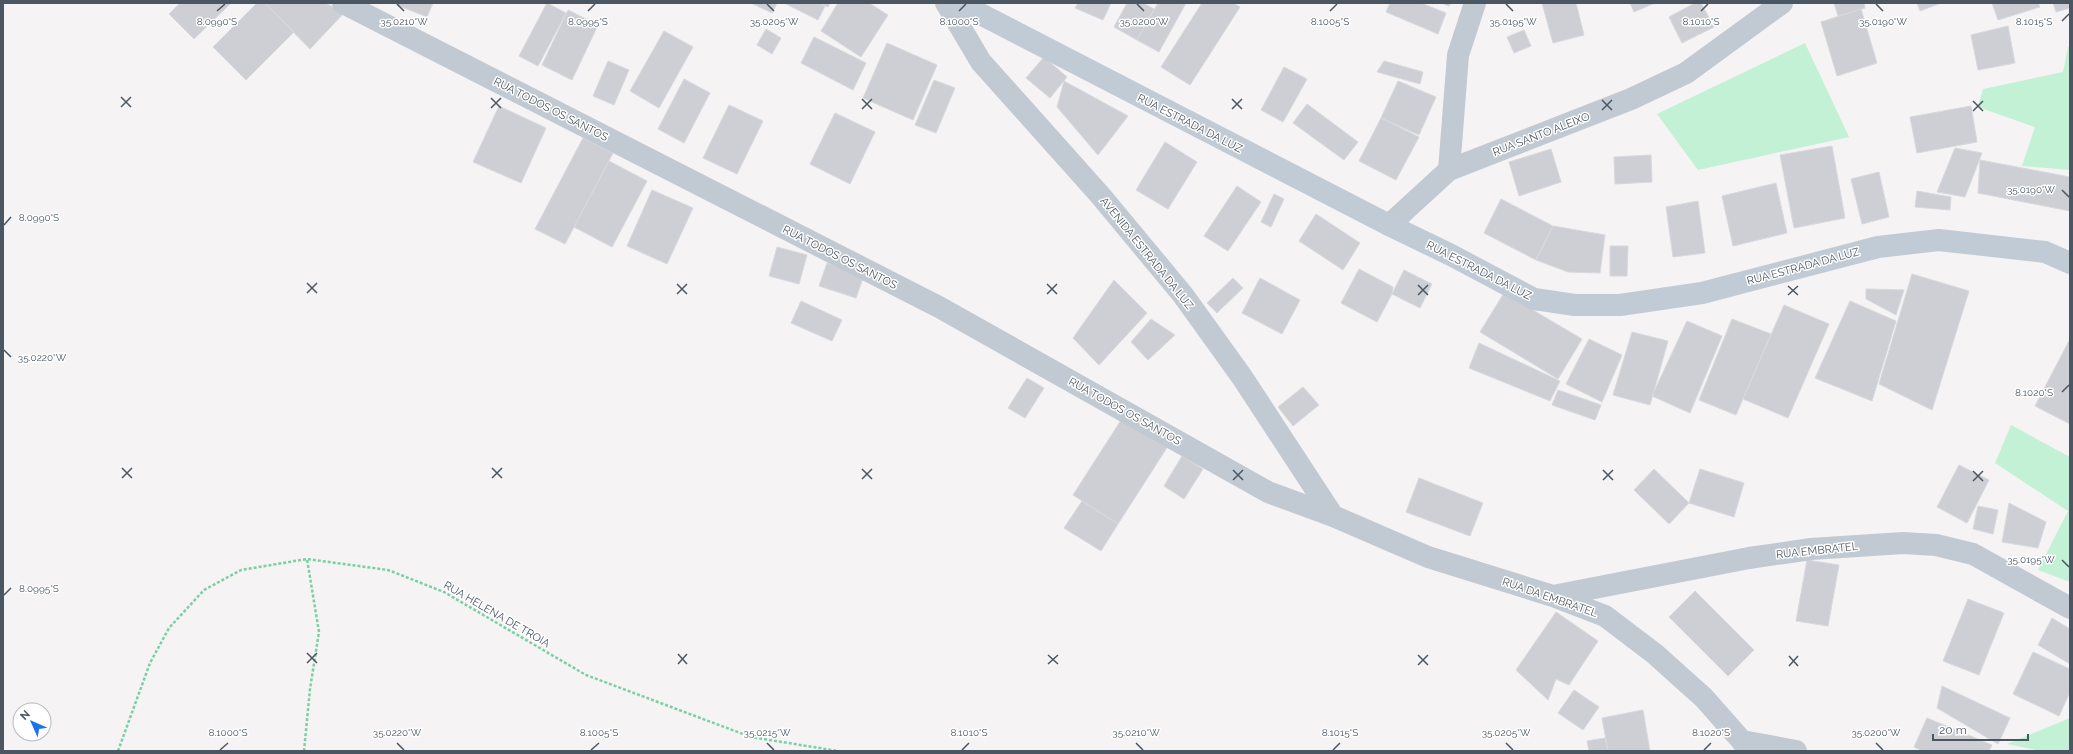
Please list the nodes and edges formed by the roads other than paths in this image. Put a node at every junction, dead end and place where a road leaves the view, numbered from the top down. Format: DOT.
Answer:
graph roads {
  1 [pos="343,3"];
  2 [pos="946,3"];
  3 [pos="959,3"];
  4 [pos="1475,3"];
  5 [pos="1782,3"];
  6 [pos="1449,170"];
  7 [pos="1389,225"];
  8 [pos="2070,263"];
  9 [pos="1333,516"];
  10 [pos="1553,596"];
  11 [pos="2070,608"];
  12 [pos="1745,746"];
  13 [pos="1796,751"];
  1 -- 9 [label="street, RUA TODOS OS SANTOS"];
  2 -- 9 [label="street, AVENIDA ESTRADA DA LUZ"];
  3 -- 7 [label="main road, RUA ESTRADA DA LUZ"];
  4 -- 6 [label="street"];
  5 -- 6 [label="street, RUA SANTO ALEIXO"];
  6 -- 7 [label="street, RUA SANTO ALEIXO"];
  7 -- 8 [label="main road, RUA ESTRADA DA LUZ"];
  9 -- 10 [label="street, RUA DA EMBRATEL"];
  10 -- 11 [label="street, RUA EMBRATEL"];
  10 -- 12 [label="street, RUA DA EMBRATEL"];
  12 -- 13 [label="street"];
}
